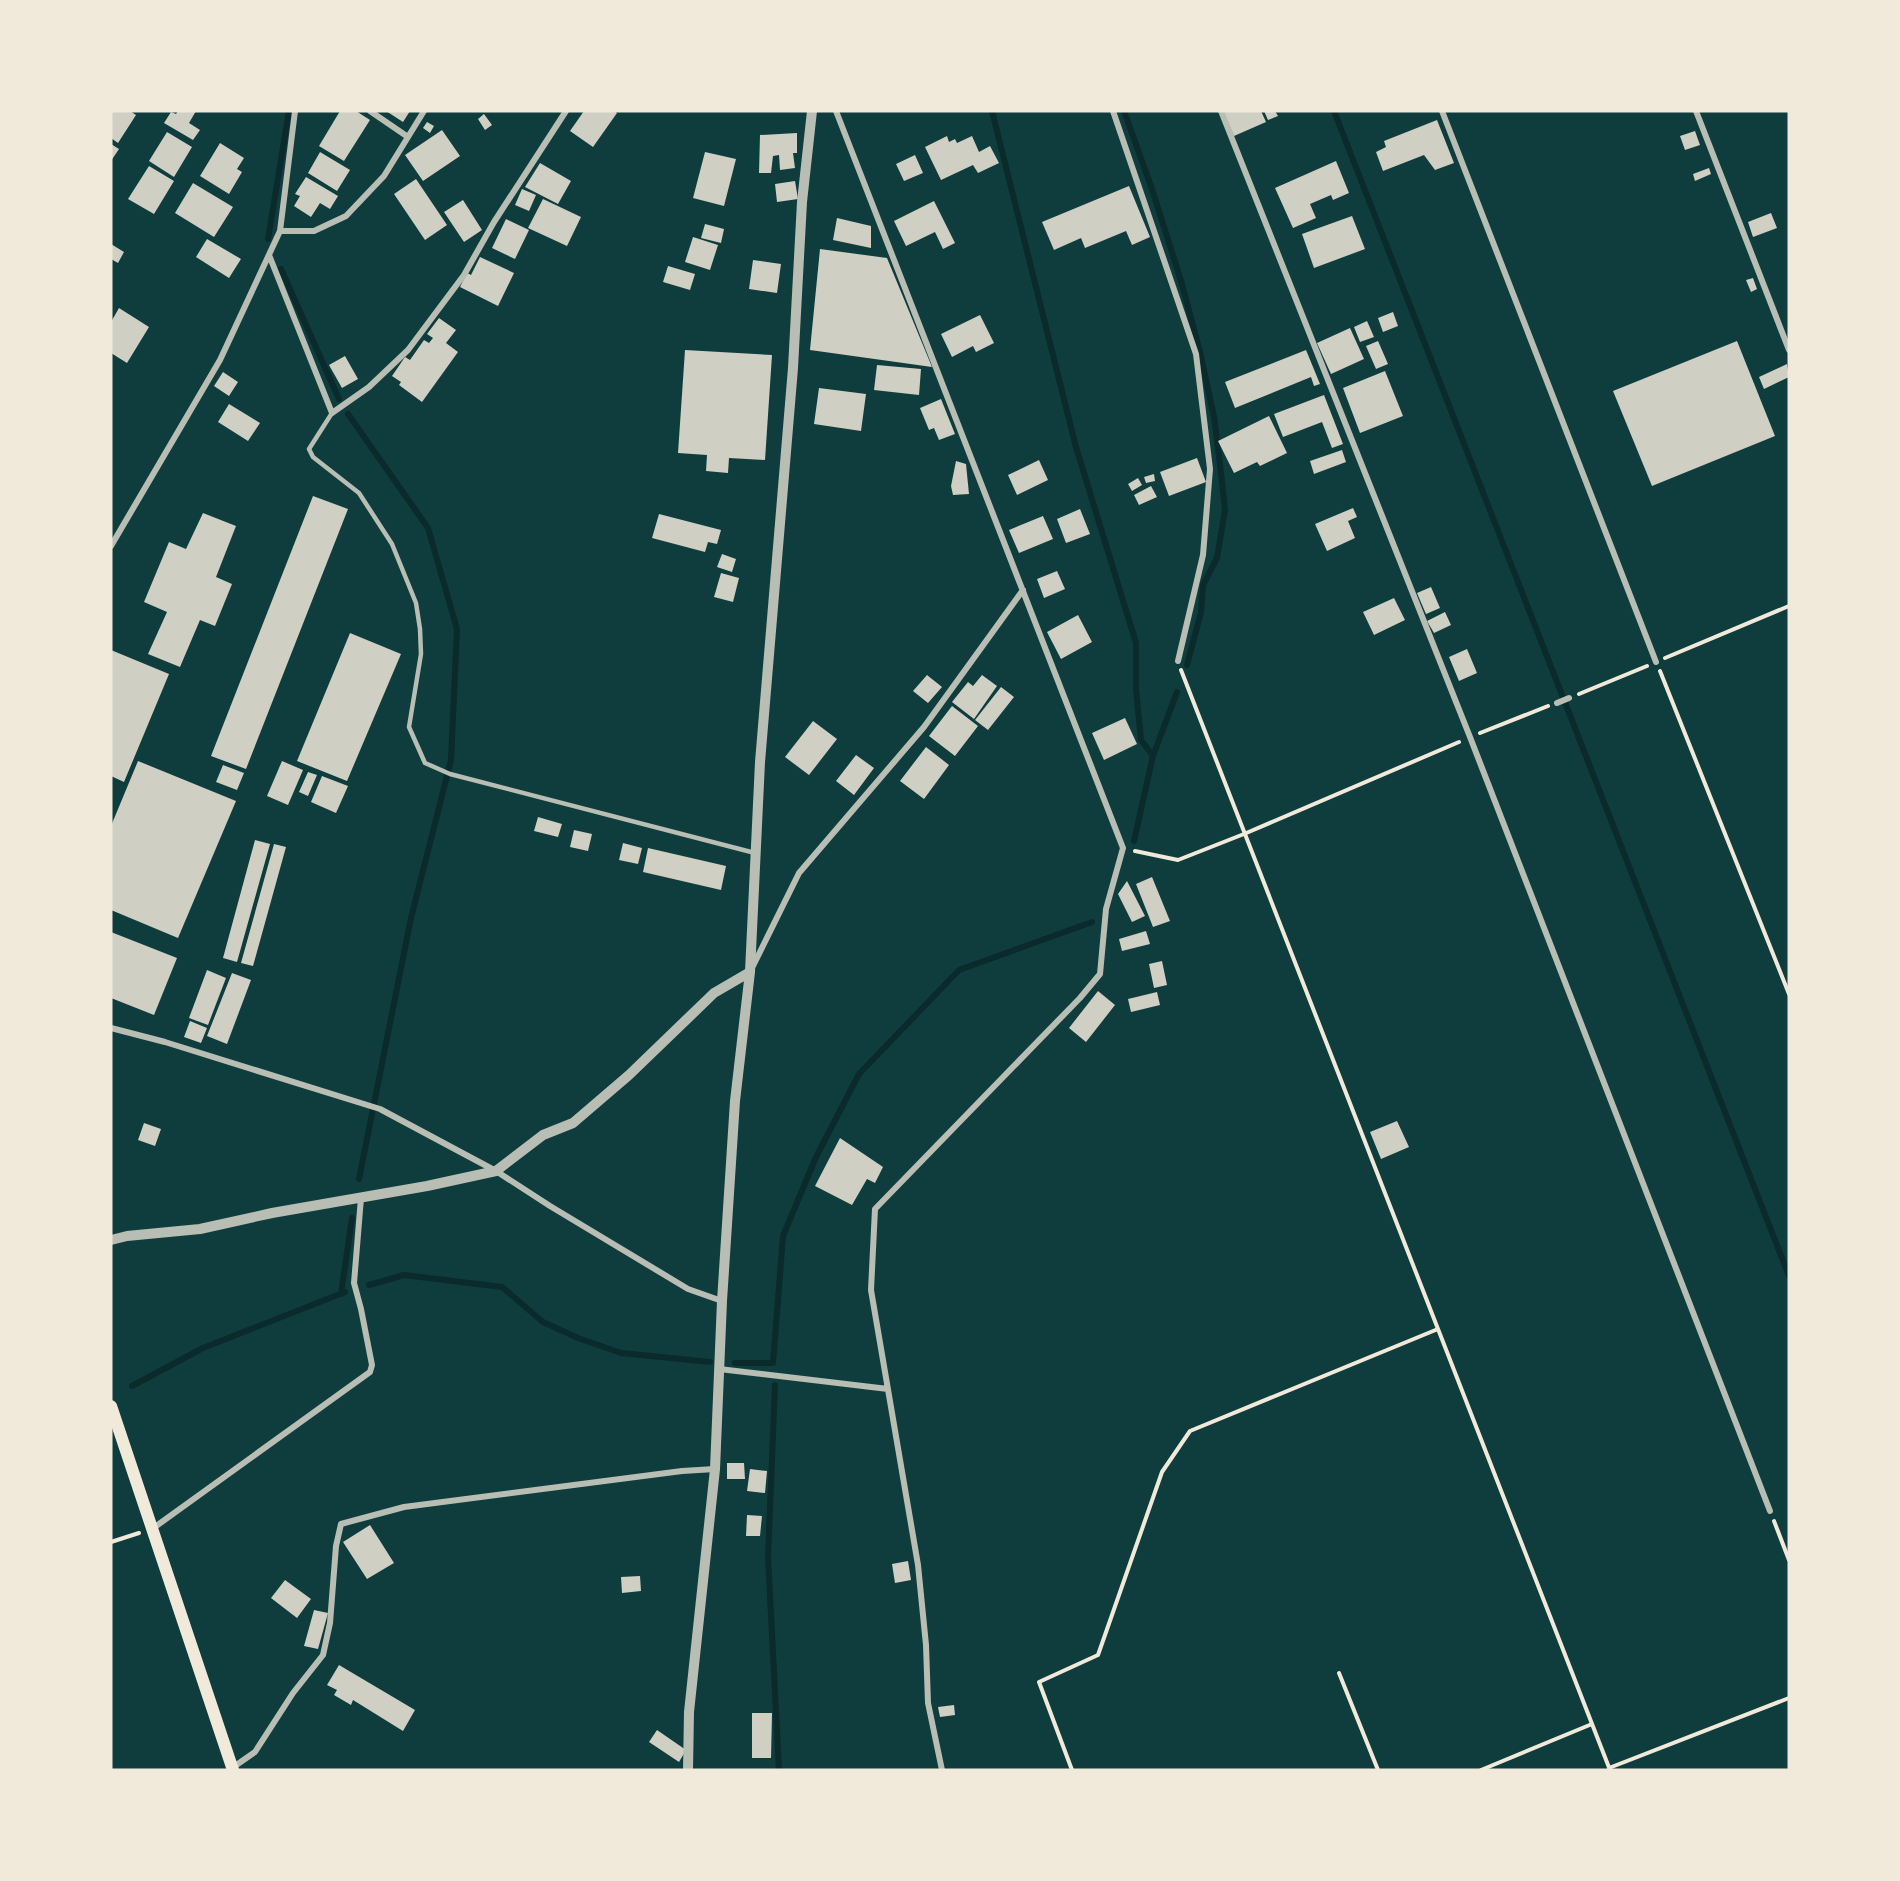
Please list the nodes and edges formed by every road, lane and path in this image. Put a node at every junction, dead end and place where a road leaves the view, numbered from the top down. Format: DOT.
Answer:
graph roads {
  1 [pos="295,111"];
  2 [pos="370,111"];
  3 [pos="424,111"];
  4 [pos="566,111"];
  5 [pos="812,111"];
  6 [pos="836,111"];
  7 [pos="1113,111"];
  8 [pos="1221,111"];
  9 [pos="1442,111"];
  10 [pos="1696,111"];
  11 [pos="408,137"];
  12 [pos="280,231"];
  13 [pos="269,255"];
  14 [pos="1789,350"];
  15 [pos="332,413"];
  16 [pos="111,546"];
  17 [pos="1023,590"];
  18 [pos="1789,606"];
  19 [pos="1178,661"];
  20 [pos="1656,662"];
  21 [pos="1569,698"];
  22 [pos="1557,703"];
  23 [pos="1470,737"];
  24 [pos="1244,834"];
  25 [pos="1123,848"];
  26 [pos="756,853"];
  27 [pos="750,972"];
  28 [pos="1789,994"];
  29 [pos="111,1028"];
  30 [pos="496,1171"];
  31 [pos="361,1198"];
  32 [pos="111,1240"];
  33 [pos="722,1301"];
  34 [pos="1438,1329"];
  35 [pos="719,1369"];
  36 [pos="888,1389"];
  37 [pos="111,1406"];
  38 [pos="715,1469"];
  39 [pos="1770,1511"];
  40 [pos="152,1529"];
  41 [pos="111,1542"];
  42 [pos="1789,1560"];
  43 [pos="1339,1673"];
  44 [pos="1789,1698"];
  45 [pos="1592,1724"];
  46 [pos="233,1769"];
  47 [pos="1610,1769"];
  48 [pos="688,1770"];
  49 [pos="942,1770"];
  50 [pos="1072,1770"];
  51 [pos="1378,1770"];
  52 [pos="1480,1770"];
  1 -- 12 [label="street"];
  2 -- 11 [label="street"];
  3 -- 11 [label="street"];
  4 -- 15 [label="street"];
  5 -- 26 [label="street"];
  6 -- 17 [label="street"];
  7 -- 19 [label="street"];
  8 -- 23 [label="street"];
  9 -- 20 [label="street"];
  10 -- 14 [label="street"];
  11 -- 12 [label="street"];
  12 -- 13 [label="street"];
  13 -- 15 [label="street"];
  13 -- 16 [label="street"];
  15 -- 26 [label="lane"];
  17 -- 25 [label="street"];
  17 -- 27 [label="street"];
  18 -- 20 [label="path"];
  19 -- 24 [label="path"];
  20 -- 21 [label="path"];
  20 -- 28 [label="path"];
  21 -- 22 [label="street"];
  22 -- 23 [label="path"];
  23 -- 24 [label="path"];
  23 -- 39 [label="street"];
  24 -- 25 [label="path"];
  24 -- 34 [label="path"];
  25 -- 36 [label="street"];
  26 -- 27 [label="street"];
  27 -- 30 [label="street"];
  27 -- 33 [label="street"];
  29 -- 30 [label="street"];
  30 -- 31 [label="street"];
  30 -- 33 [label="street"];
  31 -- 32 [label="street"];
  31 -- 40 [label="street"];
  33 -- 35 [label="street"];
  34 -- 45 [label="path"];
  34 -- 50 [label="path"];
  35 -- 36 [label="street"];
  35 -- 38 [label="street"];
  36 -- 49 [label="street"];
  37 -- 40 [label="main road"];
  38 -- 46 [label="street"];
  38 -- 48 [label="street"];
  39 -- 42 [label="path"];
  40 -- 41 [label="path"];
  40 -- 46 [label="main road"];
  43 -- 51 [label="path"];
  44 -- 47 [label="path"];
  45 -- 47 [label="path"];
  45 -- 52 [label="path"];
}
